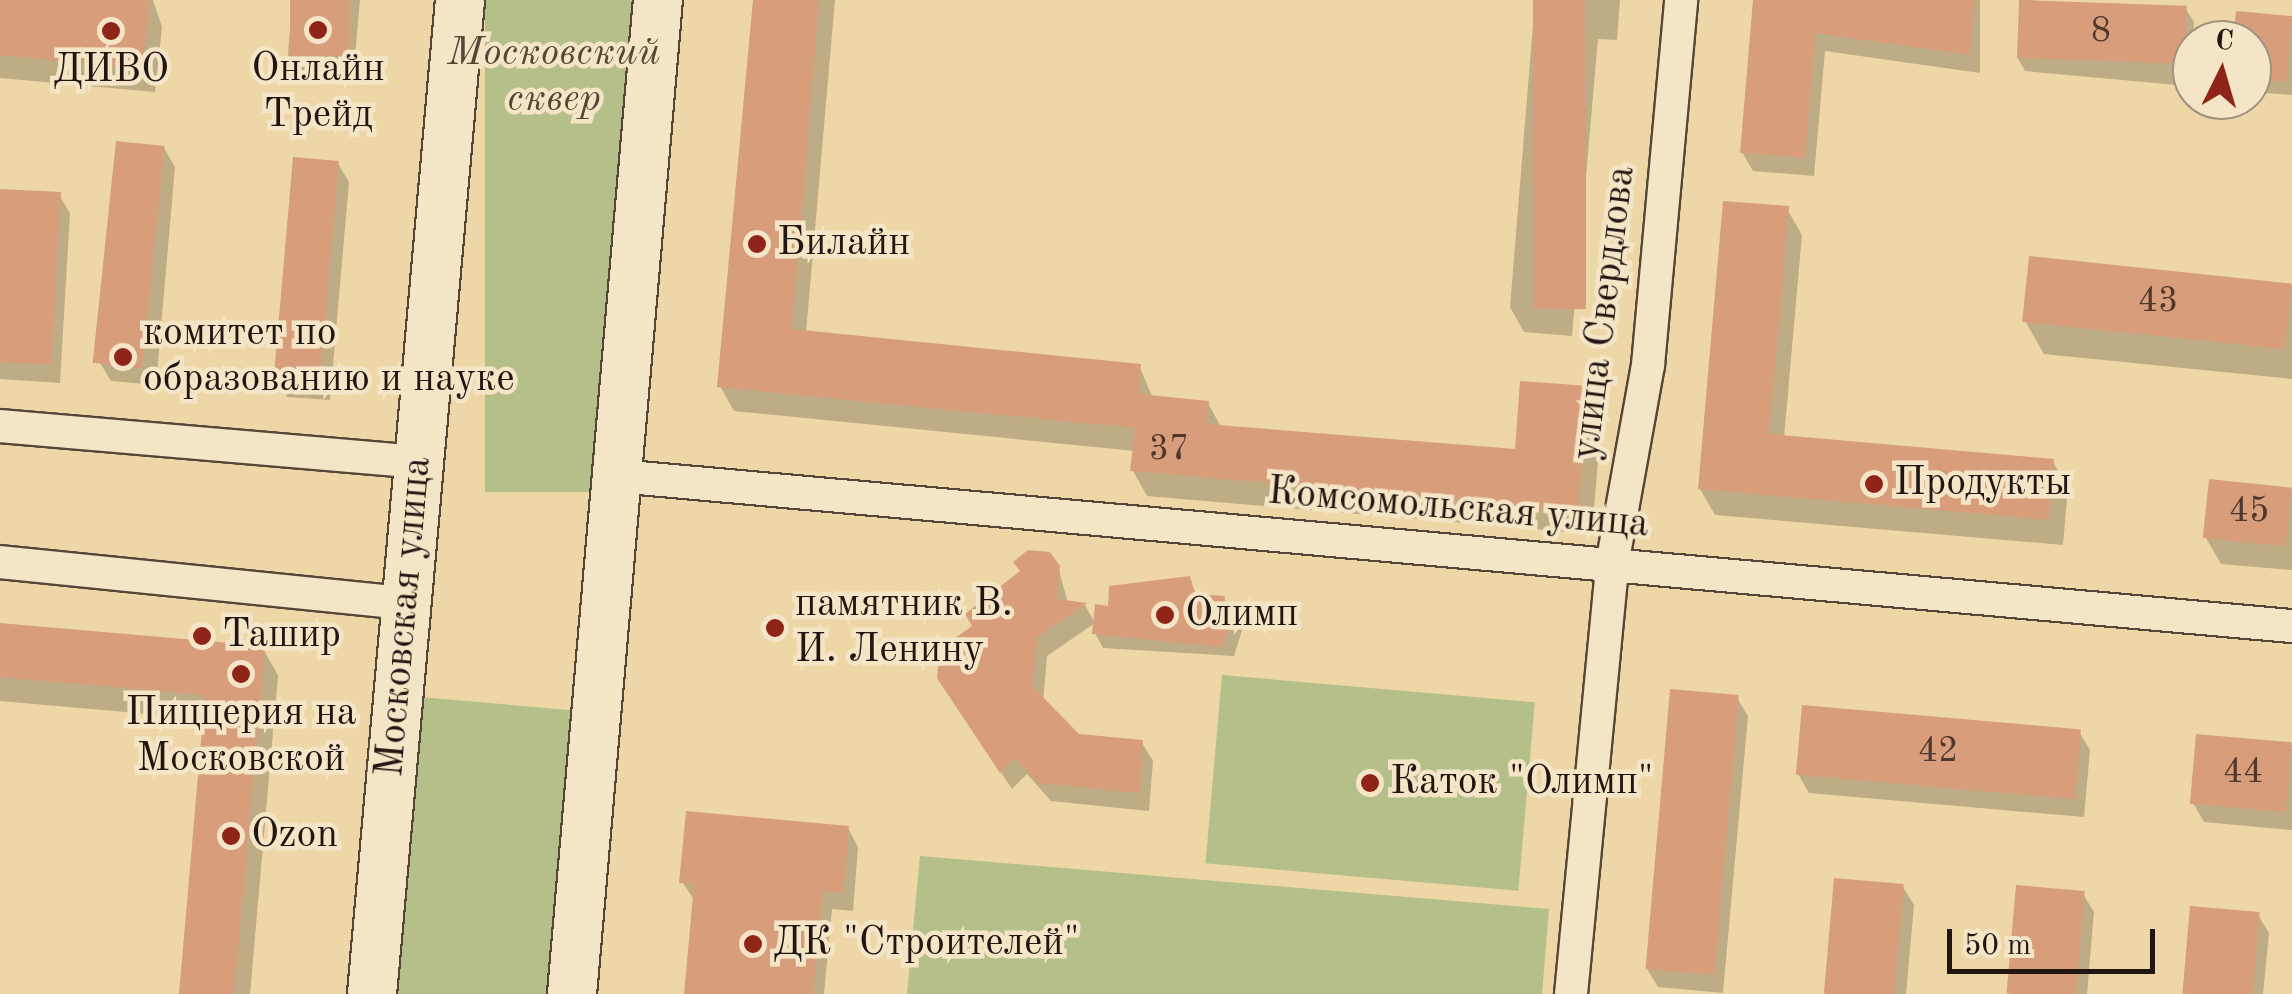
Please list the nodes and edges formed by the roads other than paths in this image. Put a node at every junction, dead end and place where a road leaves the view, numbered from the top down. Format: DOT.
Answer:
graph roads {
  1 [pos="460,0"];
  2 [pos="658,0"];
  3 [pos="1681,0"];
  4 [pos="0,426"];
  5 [pos="418,462"];
  6 [pos="617,476"];
  7 [pos="0,562"];
  8 [pos="1612,565"];
  9 [pos="406,603"];
  10 [pos="2292,626"];
  11 [pos="372,994"];
  12 [pos="572,994"];
  13 [pos="1571,994"];
  1 -- 5 [label="main road, Московская улица"];
  2 -- 6 [label="main road"];
  3 -- 8 [label="street, улица Свердлова"];
  4 -- 5 [label="street"];
  5 -- 9 [label="main road, Московская улица"];
  6 -- 8 [label="street, Комсомольская улица"];
  6 -- 12 [label="main road"];
  7 -- 9 [label="street"];
  8 -- 10 [label="street, Комсомольская улица"];
  8 -- 13 [label="street, улица Свердлова"];
  9 -- 11 [label="main road, Московская улица"];
}
